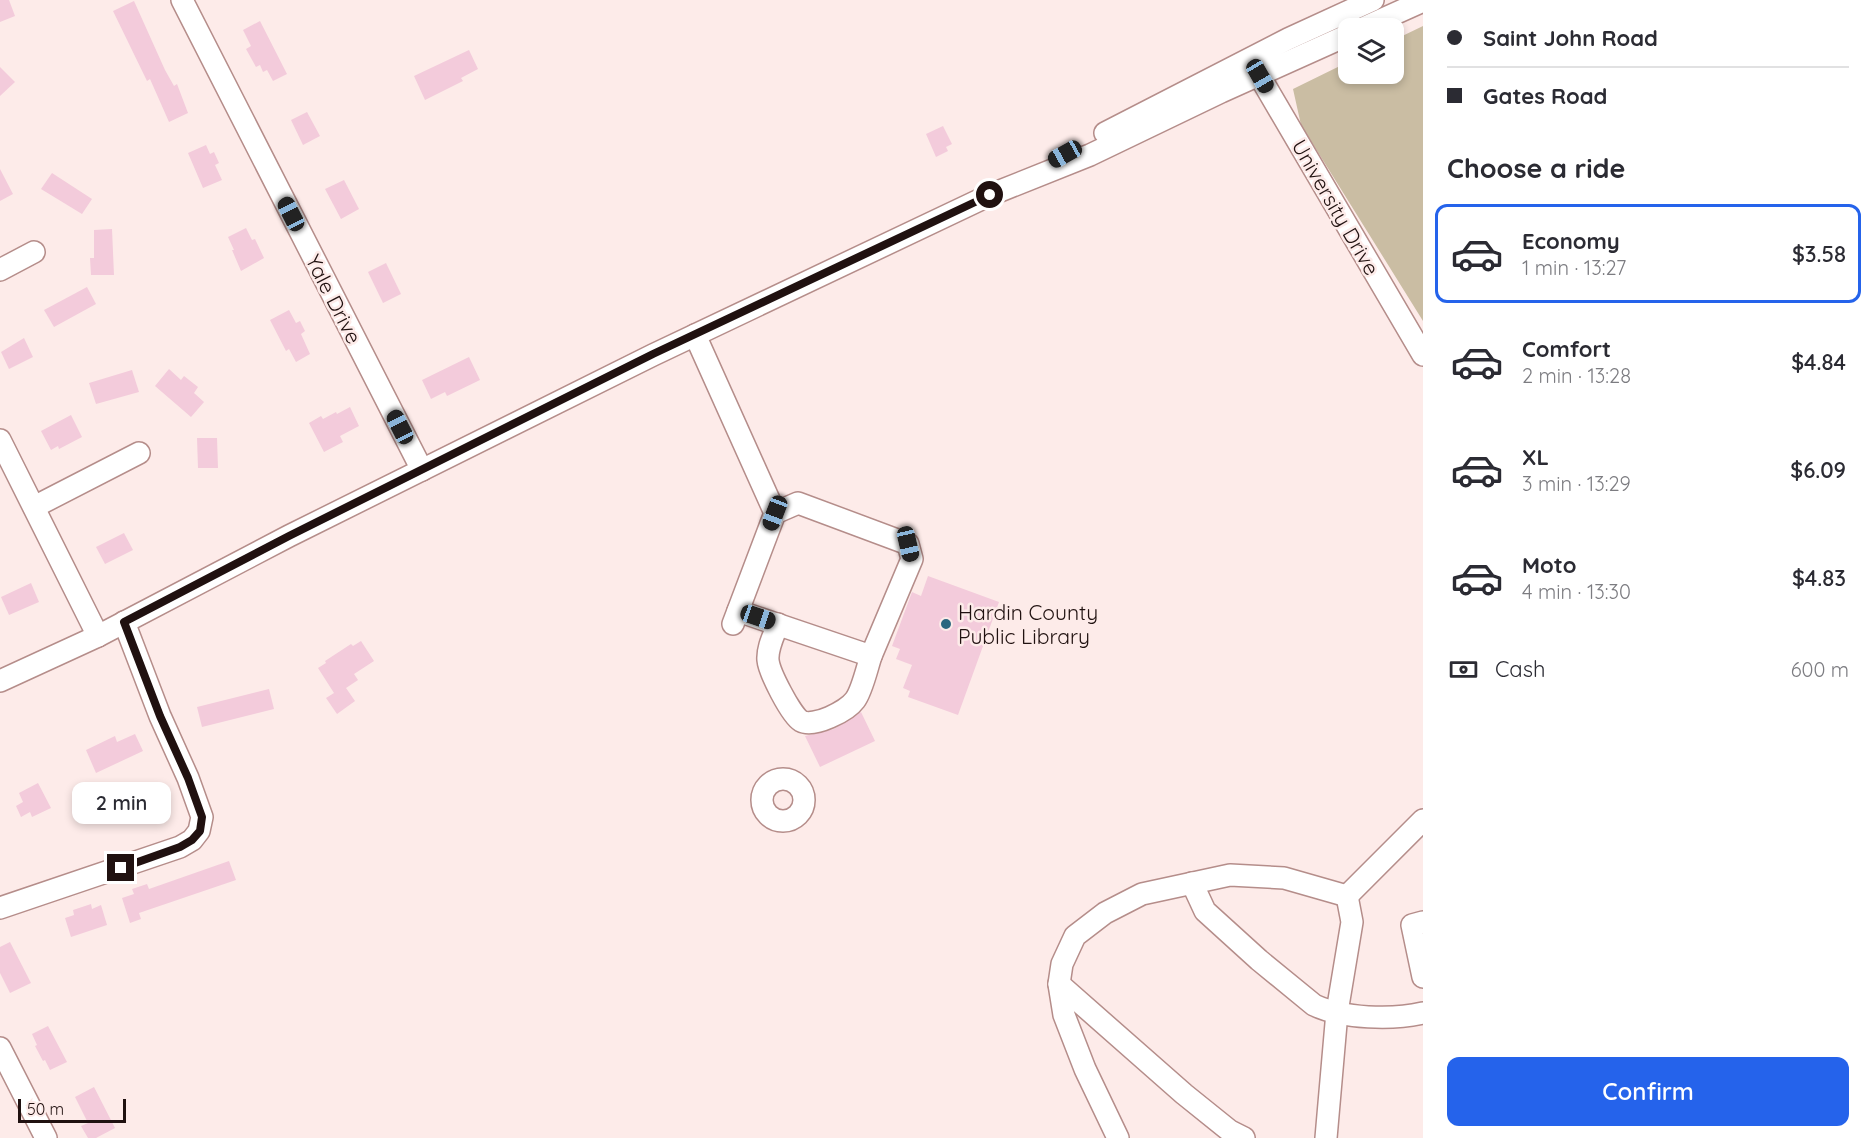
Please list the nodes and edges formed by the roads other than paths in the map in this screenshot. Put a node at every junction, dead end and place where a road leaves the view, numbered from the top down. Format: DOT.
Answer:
graph roads {
  1 [pos="182,0"];
  2 [pos="1373,0"];
  3 [pos="1423,1"];
  4 [pos="1385,18"];
  5 [pos="1338,39"];
  6 [pos="1255,68"];
  7 [pos="34,252"];
  8 [pos="0,270"];
  9 [pos="695,335"];
  10 [pos="1423,355"];
  11 [pos="0,440"];
  12 [pos="139,453"];
  13 [pos="422,470"];
  14 [pos="34,507"];
  15 [pos="775,513"];
  16 [pos="124,622"];
  17 [pos="778,624"];
  18 [pos="98,636"];
  19 [pos="871,656"];
  20 [pos="0,681"];
  21 [pos="1423,820"];
  22 [pos="1192,883"];
  23 [pos="1347,896"];
  24 [pos="0,908"];
  25 [pos="1423,922"];
  26 [pos="1423,975"];
  27 [pos="1059,984"];
  28 [pos="1336,1012"];
  29 [pos="1423,1014"];
  30 [pos="0,1048"];
  31 [pos="46,1138"];
  32 [pos="1118,1138"];
  33 [pos="1244,1138"];
  34 [pos="1326,1138"];
  1 -- 13 [label="street, Yale Drive"];
  2 -- 6 [label="street"];
  3 -- 4 [label="street"];
  5 -- 6 [label="street"];
  6 -- 9 [label="street"];
  6 -- 10 [label="street, University Drive"];
  7 -- 8 [label="street"];
  9 -- 13 [label="street"];
  9 -- 15 [label="street"];
  11 -- 14 [label="street"];
  12 -- 14 [label="street"];
  13 -- 16 [label="street"];
  14 -- 18 [label="street"];
  15 -- 17 [label="street"];
  15 -- 19 [label="street"];
  16 -- 18 [label="street"];
  16 -- 24 [label="street"];
  17 -- 19 [label="street"];
  17 -- 19 [label="street"];
  18 -- 20 [label="street"];
  21 -- 23 [label="street"];
  22 -- 23 [label="street"];
  22 -- 27 [label="street"];
  22 -- 28 [label="street"];
  23 -- 28 [label="street"];
  25 -- 26 [label="street"];
  27 -- 32 [label="street"];
  27 -- 33 [label="street"];
  28 -- 29 [label="street"];
  28 -- 34 [label="street"];
  30 -- 31 [label="street"];
}
